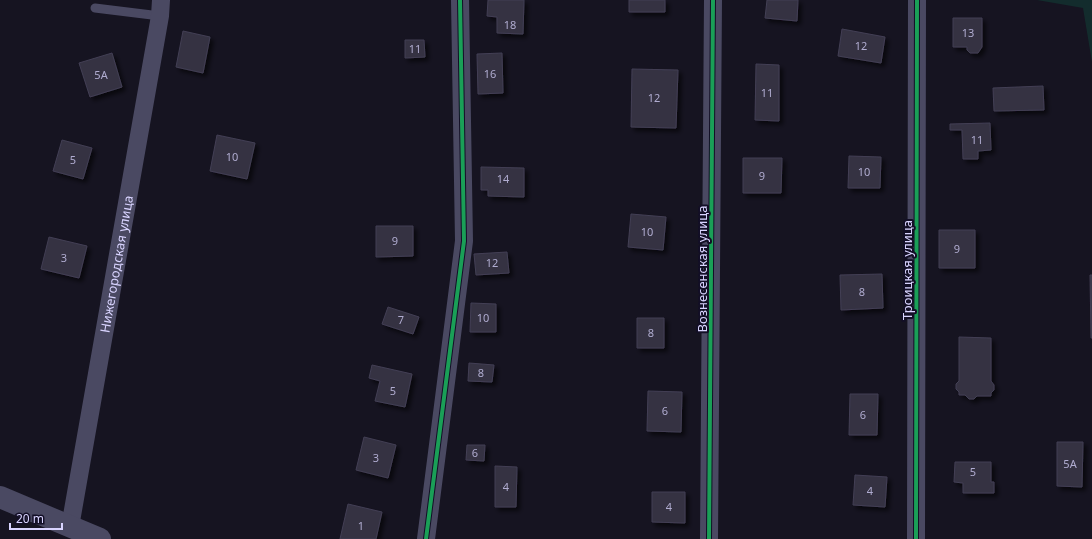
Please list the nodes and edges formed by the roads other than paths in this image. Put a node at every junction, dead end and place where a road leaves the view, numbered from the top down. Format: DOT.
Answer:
graph roads {
  1 [pos="460,0"];
  2 [pos="713,0"];
  3 [pos="917,0"];
  4 [pos="95,8"];
  5 [pos="161,8"];
  6 [pos="0,497"];
  7 [pos="70,528"];
  8 [pos="100,539"];
  9 [pos="426,539"];
  10 [pos="709,539"];
  11 [pos="916,539"];
  1 -- 9 [label="street"];
  2 -- 10 [label="street, Вознесенская улица"];
  3 -- 11 [label="street, Троицкая улица"];
  4 -- 5 [label="lane"];
  5 -- 7 [label="street, Нижегородская улица"];
  6 -- 7 [label="street"];
  7 -- 8 [label="street"];
}
